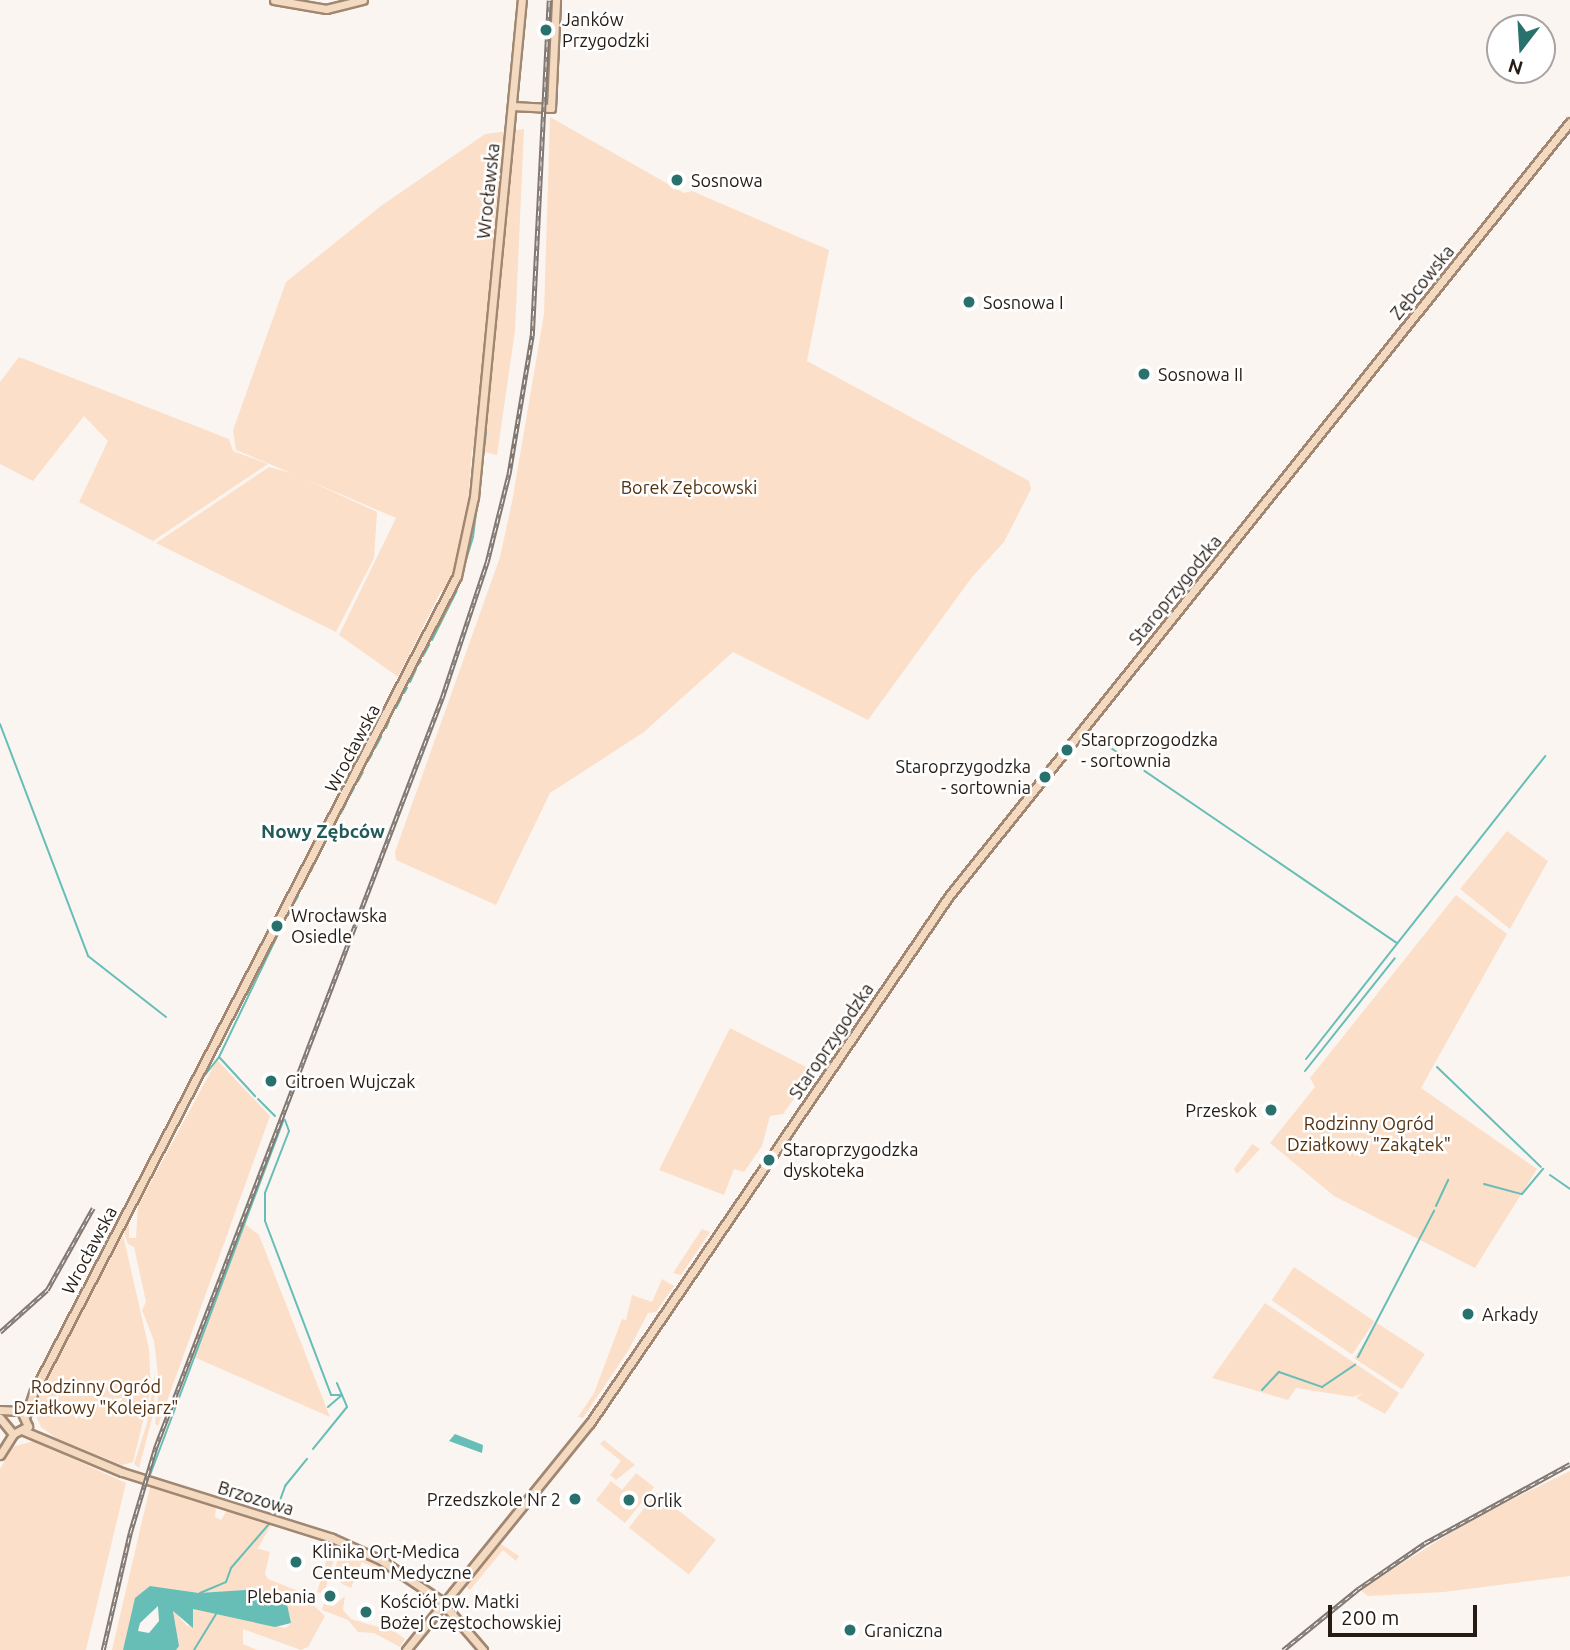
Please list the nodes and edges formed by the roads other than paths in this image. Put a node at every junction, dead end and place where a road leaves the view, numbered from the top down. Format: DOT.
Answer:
graph roads {
  1 [pos="274,0"];
  2 [pos="363,0"];
  3 [pos="522,0"];
  4 [pos="556,0"];
  5 [pos="512,106"];
  6 [pos="1570,122"];
  7 [pos="1298,461"];
  8 [pos="34,1391"];
  9 [pos="18,1410"];
  10 [pos="4,1411"];
  11 [pos="27,1419"];
  12 [pos="2,1420"];
  13 [pos="24,1431"];
  14 [pos="10,1433"];
  15 [pos="51,1441"];
  16 [pos="0,1453"];
  17 [pos="442,1603"];
  18 [pos="405,1650"];
  19 [pos="483,1650"];
  1 -- 2 [label="street"];
  3 -- 5 [label="street, Wrocławska"];
  4 -- 5 [label="street"];
  5 -- 8 [label="street, Wrocławska"];
  6 -- 7 [label="street, Zębcowska"];
  7 -- 17 [label="street, Staroprzygodzka"];
  8 -- 9 [label="street, Wrocławska"];
  8 -- 11 [label="street, Wrocławska"];
  9 -- 10 [label="street"];
  9 -- 11 [label="street"];
  10 -- 12 [label="street"];
  11 -- 13 [label="street"];
  11 -- 15 [label="street, Brzozowa"];
  12 -- 14 [label="street"];
  13 -- 14 [label="street"];
  13 -- 15 [label="street, Brzozowa"];
  14 -- 16 [label="street"];
  15 -- 17 [label="street, Brzozowa"];
  17 -- 18 [label="street, Staroprzygodzka"];
  17 -- 19 [label="street, Brzozowa"];
}
